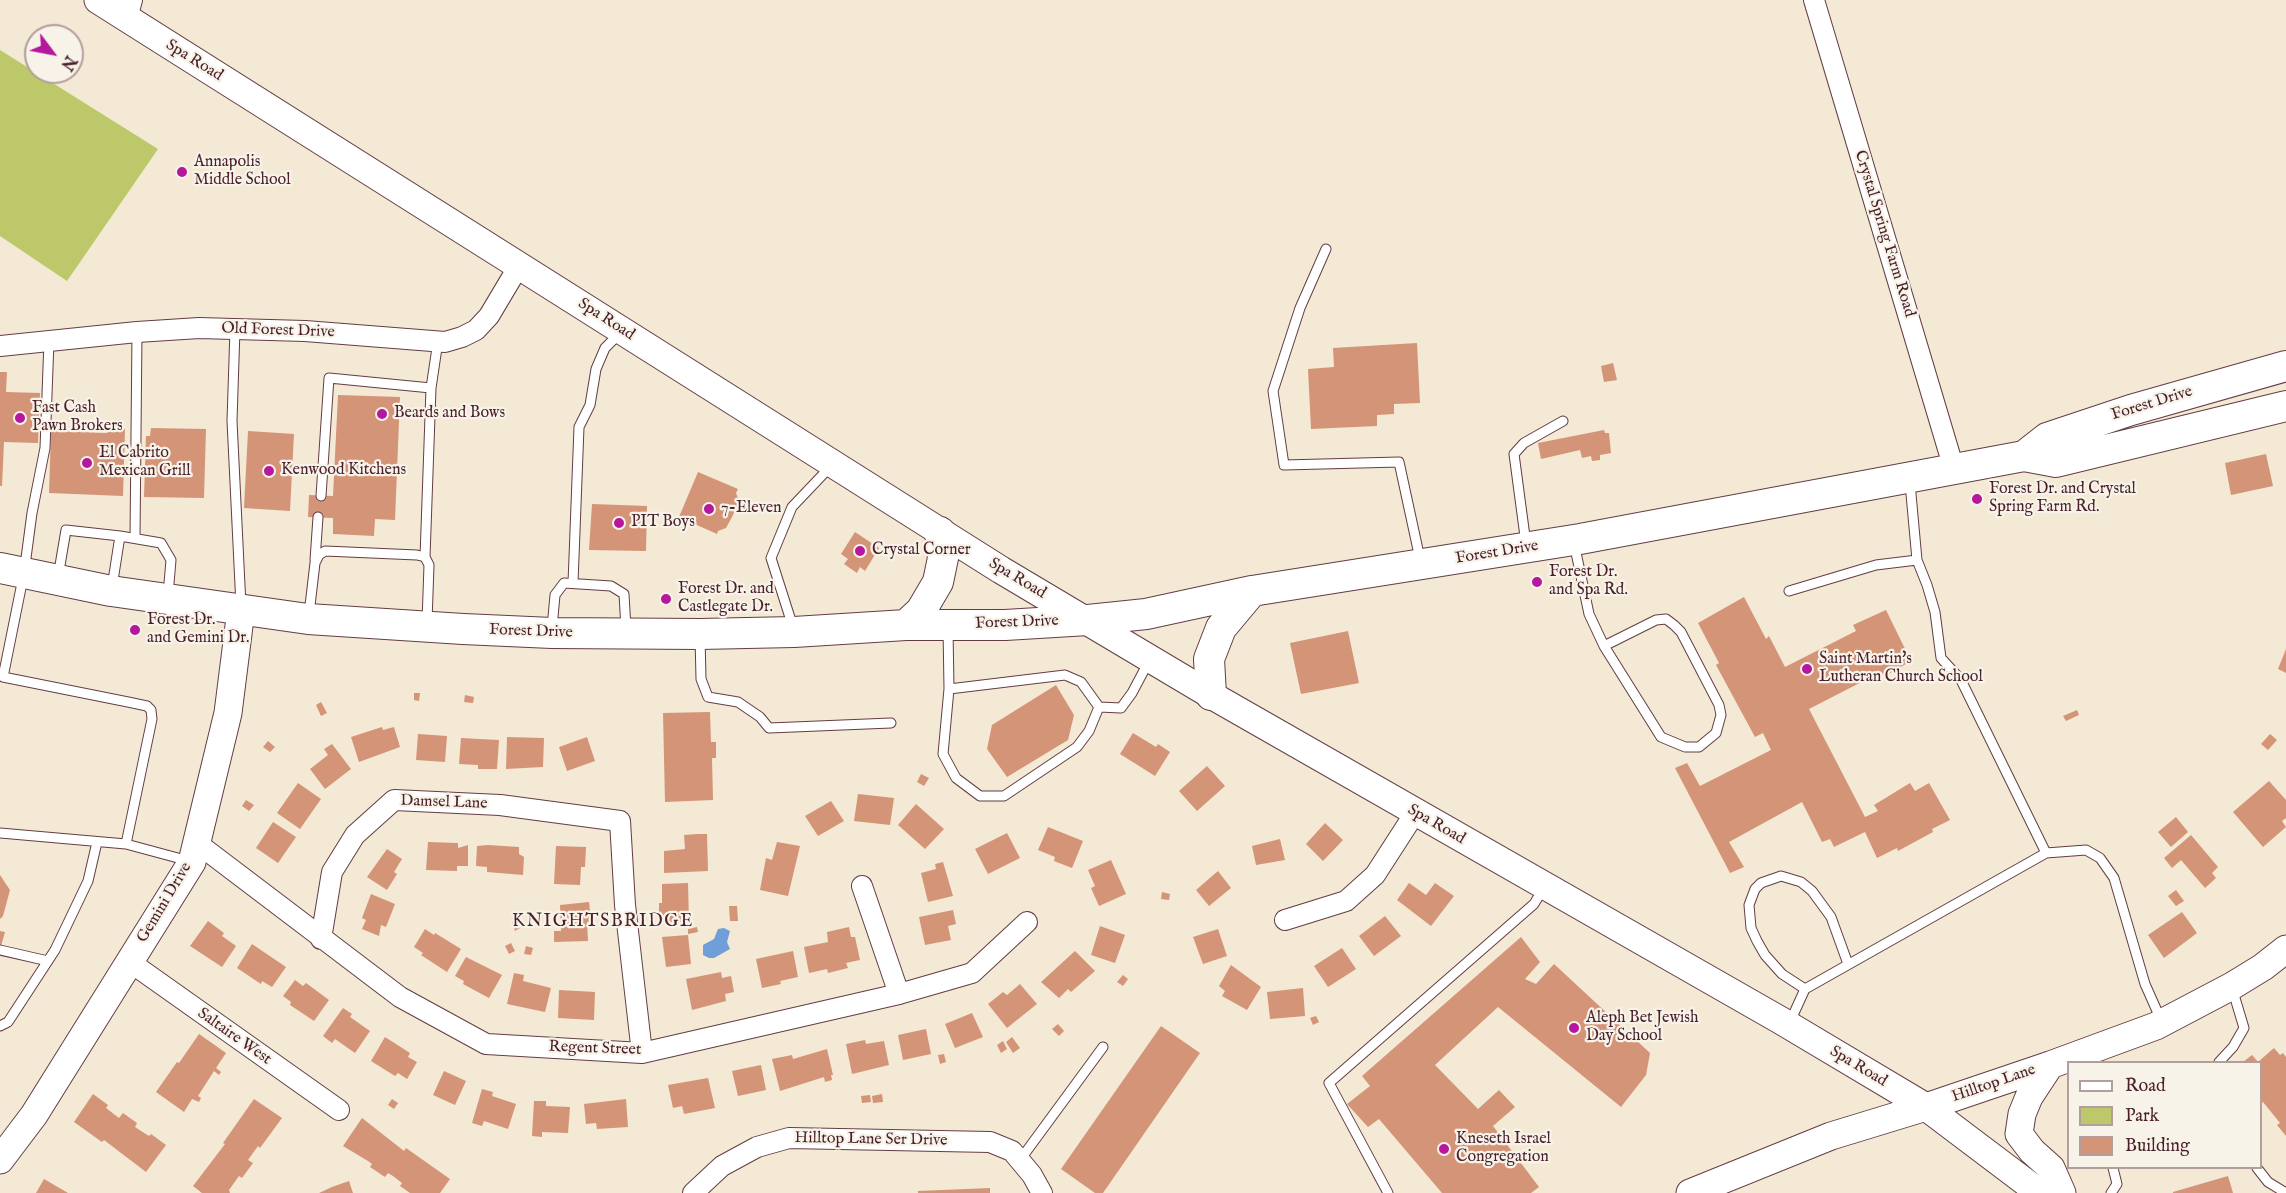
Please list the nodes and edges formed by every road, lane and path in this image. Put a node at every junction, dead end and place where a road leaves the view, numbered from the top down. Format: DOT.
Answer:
graph roads {
  1 [pos="98,0"];
  2 [pos="1814,0"];
  3 [pos="129,10"];
  4 [pos="1326,249"];
  5 [pos="520,264"];
  6 [pos="235,329"];
  7 [pos="622,330"];
  8 [pos="137,332"];
  9 [pos="50,341"];
  10 [pos="438,341"];
  11 [pos="0,346"];
  12 [pos="2286,366"];
  13 [pos="431,388"];
  14 [pos="2286,406"];
  15 [pos="1563,421"];
  16 [pos="2024,456"];
  17 [pos="832,464"];
  18 [pos="1954,469"];
  19 [pos="1909,477"];
  20 [pos="321,496"];
  21 [pos="318,517"];
  22 [pos="940,532"];
  23 [pos="120,536"];
  24 [pos="135,538"];
  25 [pos="1574,540"];
  26 [pos="1527,548"];
  27 [pos="425,557"];
  28 [pos="1917,560"];
  29 [pos="315,563"];
  30 [pos="1422,564"];
  31 [pos="12,571"];
  32 [pos="57,580"];
  33 [pos="573,583"];
  34 [pos="111,591"];
  35 [pos="1252,591"];
  36 [pos="1789,591"];
  37 [pos="168,600"];
  38 [pos="241,610"];
  39 [pos="308,619"];
  40 [pos="1088,620"];
  41 [pos="906,625"];
  42 [pos="948,625"];
  43 [pos="427,627"];
  44 [pos="794,632"];
  45 [pos="552,633"];
  46 [pos="627,634"];
  47 [pos="700,634"];
  48 [pos="1604,646"];
  49 [pos="1150,660"];
  50 [pos="1,676"];
  51 [pos="949,689"];
  52 [pos="1211,695"];
  53 [pos="1099,707"];
  54 [pos="891,723"];
  55 [pos="1415,813"];
  56 [pos="0,833"];
  57 [pos="97,842"];
  58 [pos="126,844"];
  59 [pos="195,852"];
  60 [pos="2046,853"];
  61 [pos="862,886"];
  62 [pos="1545,887"];
  63 [pos="1286,920"];
  64 [pos="1027,922"];
  65 [pos="321,939"];
  66 [pos="2286,949"];
  67 [pos="0,950"];
  68 [pos="48,961"];
  69 [pos="130,962"];
  70 [pos="1848,964"];
  71 [pos="2232,986"];
  72 [pos="1805,988"];
  73 [pos="899,994"];
  74 [pos="2162,1022"];
  75 [pos="0,1026"];
  76 [pos="1789,1026"];
  77 [pos="1103,1047"];
  78 [pos="642,1053"];
  79 [pos="2086,1057"];
  80 [pos="2067,1061"];
  81 [pos="2068,1061"];
  82 [pos="2220,1061"];
  83 [pos="2050,1065"];
  84 [pos="1926,1107"];
  85 [pos="339,1110"];
  86 [pos="0,1160"];
  87 [pos="1020,1160"];
  88 [pos="2113,1169"];
  89 [pos="2259,1169"];
  90 [pos="693,1193"];
  91 [pos="1042,1193"];
  92 [pos="1388,1193"];
  93 [pos="1690,1193"];
  94 [pos="2040,1193"];
  95 [pos="2062,1193"];
  96 [pos="2111,1193"];
  97 [pos="2286,1193"];
  1 -- 3 [label="street, Spa Road"];
  2 -- 18 [label="street, Crystal Spring Farm Road"];
  3 -- 5 [label="street, Spa Road"];
  4 -- 30 [label="lane"];
  5 -- 7 [label="street, Spa Road"];
  5 -- 10 [label="street, Old Forest Drive"];
  6 -- 8 [label="street, Old Forest Drive"];
  6 -- 10 [label="street, Old Forest Drive"];
  6 -- 38 [label="lane"];
  7 -- 17 [label="street, Spa Road"];
  7 -- 33 [label="lane"];
  8 -- 9 [label="street, Old Forest Drive"];
  8 -- 24 [label="lane"];
  9 -- 11 [label="street, Old Forest Drive"];
  9 -- 31 [label="lane"];
  10 -- 13 [label="lane"];
  12 -- 16 [label="main road, Forest Drive"];
  13 -- 20 [label="lane"];
  13 -- 27 [label="lane"];
  14 -- 16 [label="main road, Forest Drive"];
  15 -- 26 [label="lane"];
  16 -- 18 [label="main road, Forest Drive"];
  17 -- 22 [label="street, Spa Road"];
  17 -- 44 [label="lane"];
  18 -- 19 [label="main road, Forest Drive"];
  19 -- 25 [label="main road, Forest Drive"];
  19 -- 28 [label="lane"];
  21 -- 29 [label="lane"];
  22 -- 40 [label="street, Spa Road"];
  22 -- 41 [label="main road"];
  23 -- 24 [label="lane"];
  23 -- 32 [label="lane"];
  23 -- 34 [label="lane"];
  24 -- 37 [label="lane"];
  25 -- 26 [label="main road, Forest Drive"];
  25 -- 48 [label="lane"];
  26 -- 30 [label="main road, Forest Drive"];
  27 -- 29 [label="lane"];
  27 -- 43 [label="lane"];
  28 -- 36 [label="lane"];
  28 -- 60 [label="lane"];
  29 -- 39 [label="lane"];
  30 -- 35 [label="main road, Forest Drive"];
  31 -- 32 [label="main road, Forest Drive"];
  31 -- 50 [label="lane"];
  32 -- 34 [label="main road, Forest Drive"];
  33 -- 45 [label="lane"];
  33 -- 46 [label="lane"];
  34 -- 37 [label="main road, Forest Drive"];
  35 -- 40 [label="main road, Forest Drive"];
  35 -- 52 [label="main road"];
  37 -- 38 [label="main road, Forest Drive"];
  38 -- 39 [label="main road, Forest Drive"];
  38 -- 59 [label="street, Gemini Drive"];
  39 -- 43 [label="main road, Forest Drive"];
  40 -- 42 [label="main road, Forest Drive"];
  40 -- 49 [label="street, Spa Road"];
  41 -- 42 [label="main road, Forest Drive"];
  41 -- 44 [label="main road, Forest Drive"];
  42 -- 51 [label="lane"];
  43 -- 45 [label="main road, Forest Drive"];
  44 -- 47 [label="main road, Forest Drive"];
  45 -- 46 [label="main road, Forest Drive"];
  46 -- 47 [label="main road, Forest Drive"];
  47 -- 54 [label="lane"];
  48 -- 48 [label="lane"];
  49 -- 52 [label="street, Spa Road"];
  49 -- 53 [label="lane"];
  50 -- 58 [label="lane"];
  51 -- 53 [label="lane"];
  51 -- 53 [label="lane"];
  52 -- 55 [label="street, Spa Road"];
  55 -- 62 [label="street, Spa Road"];
  55 -- 63 [label="street"];
  56 -- 57 [label="lane"];
  57 -- 58 [label="lane"];
  57 -- 68 [label="lane"];
  58 -- 59 [label="lane"];
  59 -- 65 [label="street, Regent Street"];
  59 -- 69 [label="street, Gemini Drive"];
  60 -- 70 [label="lane"];
  60 -- 74 [label="lane"];
  61 -- 73 [label="street"];
  62 -- 76 [label="street, Spa Road"];
  62 -- 92 [label="lane"];
  64 -- 73 [label="street, Regent Street"];
  65 -- 78 [label="street, Regent Street"];
  65 -- 78 [label="street, Damsel Lane"];
  66 -- 71 [label="street, Hilltop Lane"];
  67 -- 68 [label="lane"];
  68 -- 75 [label="lane"];
  69 -- 85 [label="street, Saltaire West"];
  69 -- 86 [label="street, Gemini Drive"];
  70 -- 72 [label="lane"];
  70 -- 72 [label="lane"];
  71 -- 74 [label="street, Hilltop Lane"];
  71 -- 82 [label="lane"];
  72 -- 76 [label="lane"];
  73 -- 78 [label="street, Regent Street"];
  74 -- 79 [label="street, Hilltop Lane"];
  76 -- 84 [label="street, Spa Road"];
  77 -- 87 [label="lane"];
  79 -- 81 [label="street, Hilltop Lane"];
  80 -- 83 [label="street, Hilltop Lane"];
  83 -- 84 [label="street, Hilltop Lane"];
  83 -- 95 [label="street"];
  84 -- 93 [label="street, Hilltop Lane"];
  84 -- 94 [label="street, Spa Road"];
  87 -- 90 [label="street, Hilltop Lane Ser Drive"];
  87 -- 91 [label="street, Hilltop Lane Ser Drive"];
  88 -- 96 [label="lane"];
  89 -- 97 [label="lane"];
}
